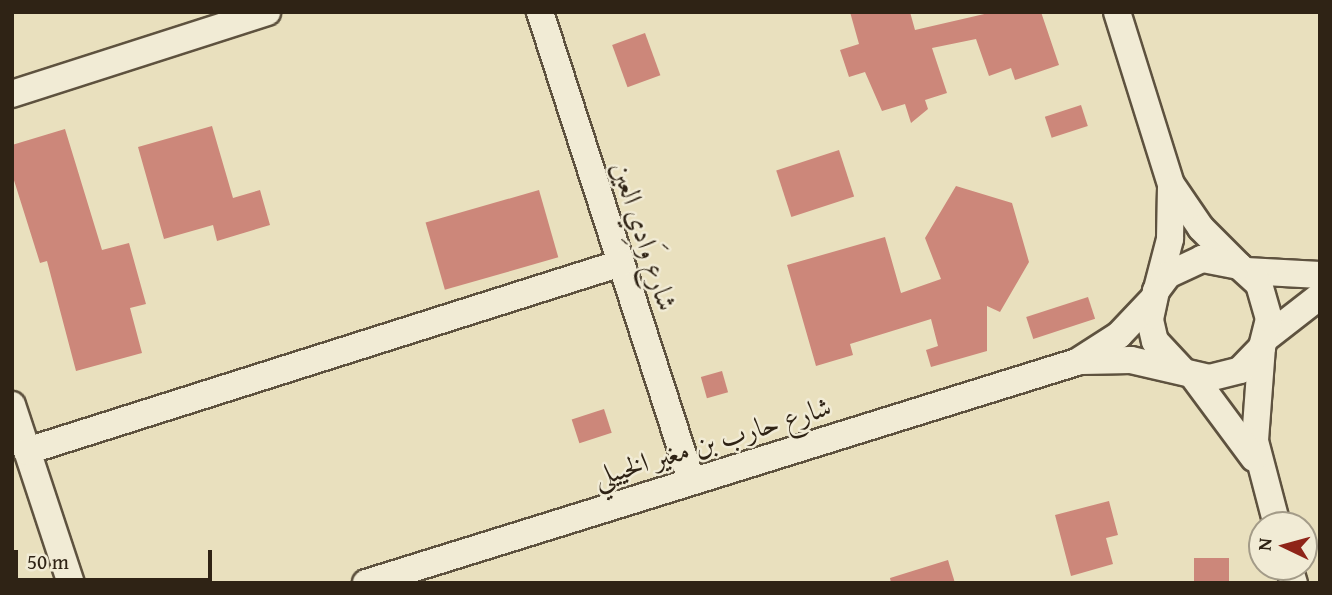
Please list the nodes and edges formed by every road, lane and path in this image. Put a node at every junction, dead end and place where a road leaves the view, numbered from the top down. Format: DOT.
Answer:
graph roads {
  1 [pos="267,12"];
  2 [pos="540,12"];
  3 [pos="1117,12"];
  4 [pos="12,94"];
  5 [pos="1171,184"];
  6 [pos="621,263"];
  7 [pos="1242,268"];
  8 [pos="1320,275"];
  9 [pos="1155,295"];
  10 [pos="1320,296"];
  11 [pos="1264,342"];
  12 [pos="1077,362"];
  13 [pos="1189,374"];
  14 [pos="12,405"];
  15 [pos="27,451"];
  16 [pos="1261,472"];
  17 [pos="691,480"];
  18 [pos="1273,511"];
  19 [pos="71,583"];
  20 [pos="366,583"];
  1 -- 4 [label="street"];
  2 -- 6 [label="street, شارع وَادِي العين"];
  3 -- 5 [label="street"];
  5 -- 7 [label="street"];
  5 -- 9 [label="street"];
  6 -- 15 [label="street"];
  6 -- 17 [label="street, شارع وَادِي العين"];
  7 -- 8 [label="street"];
  7 -- 9 [label="street"];
  7 -- 11 [label="street"];
  9 -- 12 [label="street, شارع حارب بن مغير الخييلي"];
  9 -- 13 [label="street"];
  10 -- 11 [label="street"];
  11 -- 13 [label="street"];
  11 -- 16 [label="street"];
  12 -- 13 [label="street, شارع حارب بن مغير الخييلي"];
  12 -- 17 [label="street, شارع حارب بن مغير الخييلي"];
  13 -- 16 [label="street"];
  14 -- 15 [label="street"];
  15 -- 19 [label="street"];
  16 -- 18 [label="street"];
  17 -- 20 [label="street, شارع حارب بن مغير الخييلي"];
}
